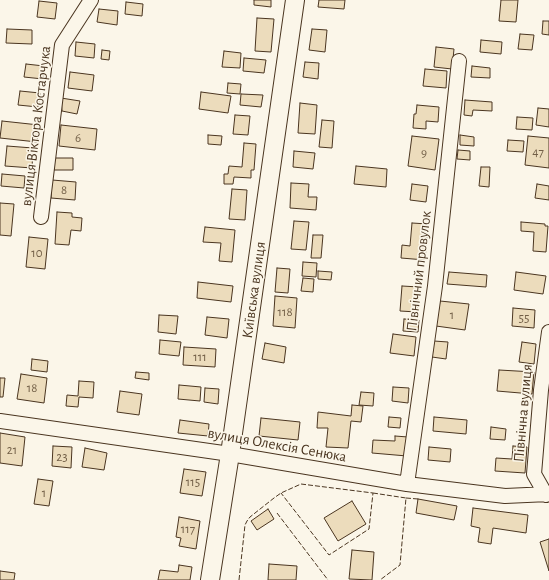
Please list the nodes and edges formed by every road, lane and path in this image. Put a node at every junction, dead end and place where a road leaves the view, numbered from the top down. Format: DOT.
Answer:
graph roads {
  1 [pos="91,0"];
  2 [pos="296,0"];
  3 [pos="459,61"];
  4 [pos="41,217"];
  5 [pos="549,332"];
  6 [pos="0,421"];
  7 [pos="230,454"];
  8 [pos="407,484"];
  9 [pos="547,494"];
  10 [pos="210,580"];
  1 -- 4 [label="street, вулиця Віктора Костарчука"];
  2 -- 7 [label="main road, Київська вулиця"];
  3 -- 8 [label="street, Північний провулок"];
  5 -- 9 [label="street, Північна вулиця"];
  6 -- 7 [label="street, вулиця Олексія Сенюка"];
  7 -- 8 [label="street, вулиця Олексія Сенюка"];
  7 -- 10 [label="main road, Київська вулиця"];
  8 -- 9 [label="street, вулиця Олексія Сенюка"];
}
